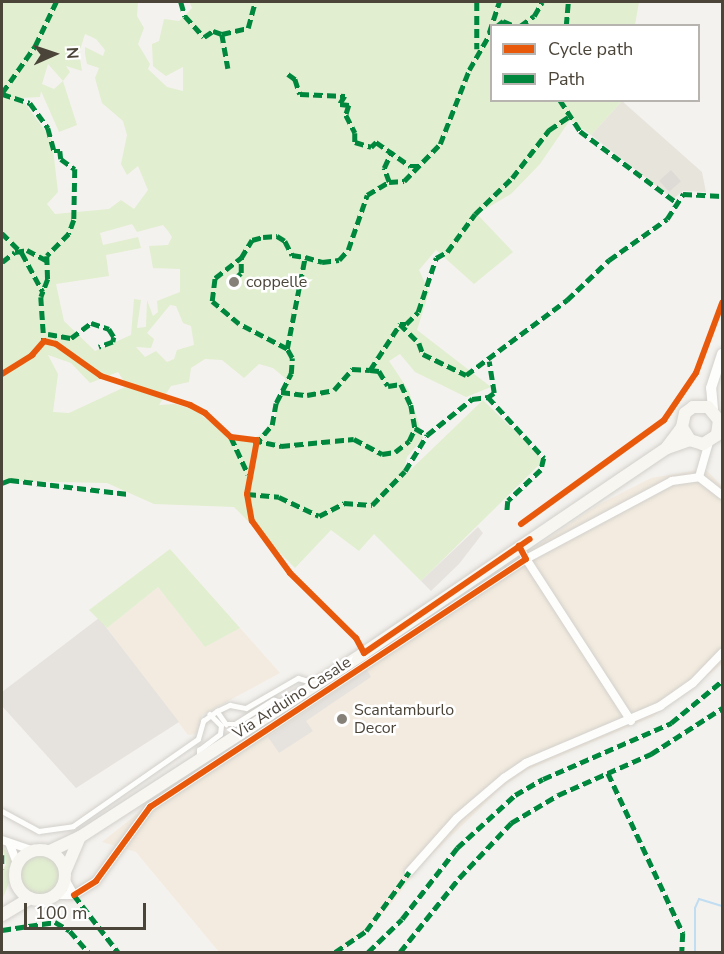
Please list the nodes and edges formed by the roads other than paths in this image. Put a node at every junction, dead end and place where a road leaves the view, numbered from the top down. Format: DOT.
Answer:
graph roads {
  1 [pos="723,354"];
  2 [pos="711,388"];
  3 [pos="697,406"];
  4 [pos="713,409"];
  5 [pos="682,427"];
  6 [pos="711,436"];
  7 [pos="667,448"];
  8 [pos="699,477"];
  9 [pos="723,495"];
  10 [pos="519,546"];
  11 [pos="526,559"];
  12 [pos="723,653"];
  13 [pos="315,683"];
  14 [pos="284,702"];
  15 [pos="217,711"];
  16 [pos="210,715"];
  17 [pos="631,721"];
  18 [pos="199,757"];
  19 [pos="2,811"];
  20 [pos="80,837"];
  21 [pos="6,842"];
  22 [pos="31,850"];
  23 [pos="50,851"];
  24 [pos="17,863"];
  25 [pos="408,872"];
  26 [pos="65,875"];
  27 [pos="16,883"];
  28 [pos="54,895"];
  29 [pos="74,895"];
  30 [pos="30,898"];
  31 [pos="2,910"];
  32 [pos="2,915"];
  1 -- 2 [label="street"];
  2 -- 3 [label="street"];
  2 -- 4 [label="street"];
  3 -- 4 [label="main road"];
  3 -- 5 [label="main road"];
  4 -- 6 [label="main road"];
  5 -- 6 [label="main road"];
  5 -- 7 [label="main road"];
  6 -- 7 [label="main road"];
  6 -- 8 [label="street"];
  7 -- 10 [label="main road, Via Arduino Casale"];
  8 -- 9 [label="street"];
  8 -- 11 [label="street, Via Arduino Casale"];
  10 -- 11 [label="street"];
  10 -- 13 [label="main road, Via Arduino Casale"];
  11 -- 17 [label="street"];
  11 -- 29 [label="street, Via Arduino Casale"];
  12 -- 17 [label="street"];
  13 -- 14 [label="main road, Via Arduino Casale"];
  13 -- 15 [label="lane"];
  14 -- 15 [label="lane"];
  14 -- 18 [label="main road, Via Arduino Casale"];
  15 -- 16 [label="lane"];
  16 -- 18 [label="lane"];
  16 -- 19 [label="lane"];
  17 -- 25 [label="street"];
  18 -- 20 [label="main road, Via Arduino Casale"];
  20 -- 23 [label="main road, Via Arduino Casale"];
  20 -- 26 [label="main road"];
  21 -- 22 [label="street"];
  21 -- 24 [label="street"];
  22 -- 23 [label="main road"];
  22 -- 24 [label="main road"];
  23 -- 26 [label="main road"];
  24 -- 27 [label="main road"];
  26 -- 28 [label="main road"];
  26 -- 29 [label="street"];
  27 -- 30 [label="main road"];
  27 -- 31 [label="main road"];
  28 -- 29 [label="street"];
  28 -- 30 [label="main road"];
  30 -- 32 [label="main road"];
}
